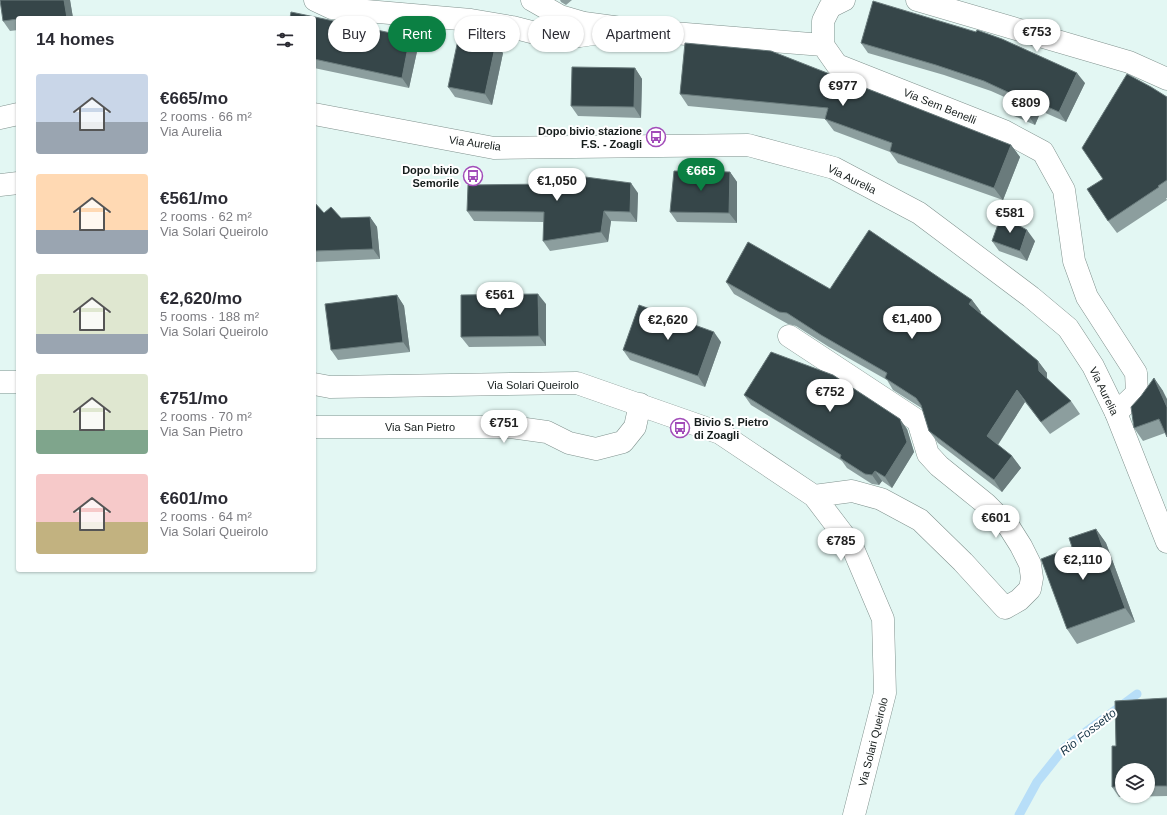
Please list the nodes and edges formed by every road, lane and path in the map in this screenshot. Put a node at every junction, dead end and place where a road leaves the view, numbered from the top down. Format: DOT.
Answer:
graph roads {
  1 [pos="315,0"];
  2 [pos="532,0"];
  3 [pos="844,0"];
  4 [pos="916,0"];
  5 [pos="592,24"];
  6 [pos="592,34"];
  7 [pos="684,34"];
  8 [pos="823,45"];
  9 [pos="1167,79"];
  10 [pos="16,114"];
  11 [pos="316,114"];
  12 [pos="0,118"];
  13 [pos="16,183"];
  14 [pos="0,184"];
  15 [pos="789,336"];
  16 [pos="0,382"];
  17 [pos="16,382"];
  18 [pos="316,384"];
  19 [pos="640,404"];
  20 [pos="1116,413"];
  21 [pos="316,428"];
  22 [pos="814,496"];
  23 [pos="1167,542"];
  24 [pos="854,815"];
  1 -- 6 [label="street"];
  2 -- 5 [label="street"];
  3 -- 8 [label="street"];
  4 -- 9 [label="street"];
  7 -- 8 [label="street"];
  8 -- 20 [label="street, Via Sem Benelli"];
  10 -- 12 [label="street"];
  11 -- 20 [label="street, Via Aurelia"];
  13 -- 14 [label="street"];
  15 -- 22 [label="street"];
  16 -- 17 [label="street"];
  18 -- 19 [label="street, Via Solari Queirolo"];
  19 -- 21 [label="street, Via San Pietro"];
  19 -- 22 [label="street, Via Solari Queirolo"];
  20 -- 23 [label="street, Via Aurelia"];
  22 -- 24 [label="street, Via Solari Queirolo"];
}
